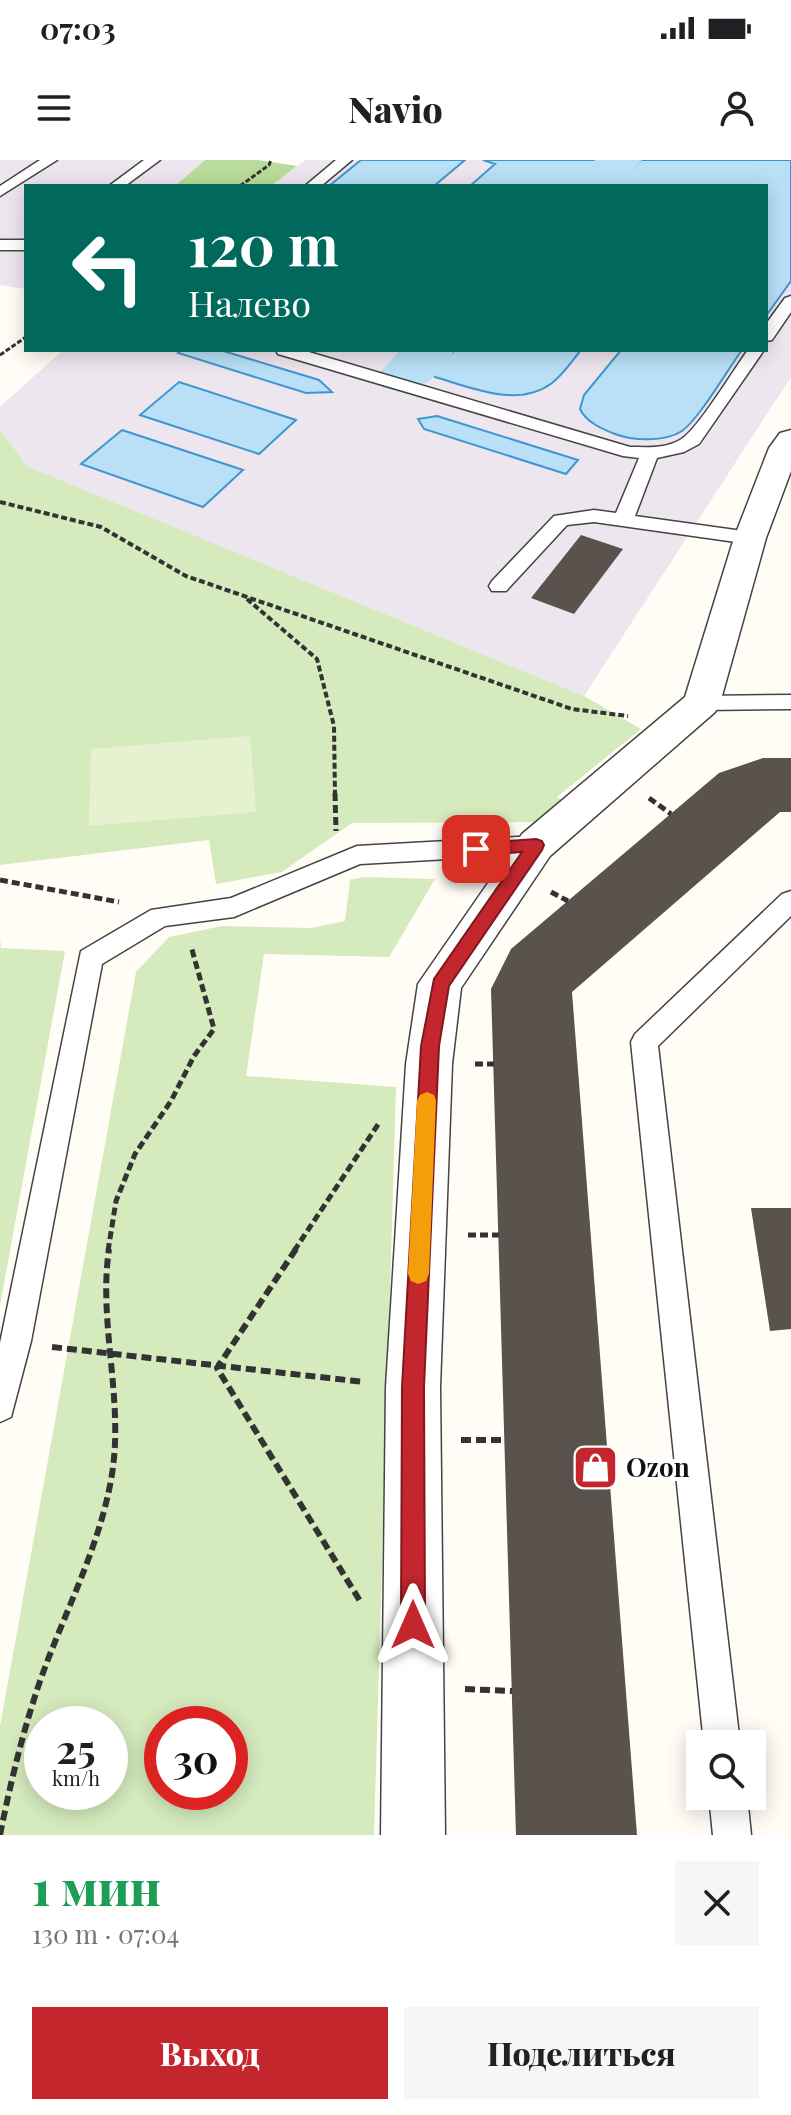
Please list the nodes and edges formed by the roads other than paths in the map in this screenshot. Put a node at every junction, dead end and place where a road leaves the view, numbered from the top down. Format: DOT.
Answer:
graph roads {
  1 [pos="50,160"];
  2 [pos="153,160"];
  3 [pos="345,160"];
  4 [pos="119,184"];
  5 [pos="315,184"];
  6 [pos="0,192"];
  7 [pos="0,245"];
  8 [pos="24,245"];
  9 [pos="791,301"];
  10 [pos="768,333"];
  11 [pos="291,352"];
  12 [pos="755,352"];
  13 [pos="791,439"];
  14 [pos="650,453"];
  15 [pos="623,521"];
  16 [pos="750,538"];
  17 [pos="499,586"];
  18 [pos="791,702"];
  19 [pos="689,713"];
  20 [pos="536,845"];
  21 [pos="791,901"];
  22 [pos="0,1406"];
  23 [pos="720,1730"];
  24 [pos="729,1810"];
  25 [pos="413,1835"];
  26 [pos="732,1835"];
  1 -- 6 [label="lane"];
  2 -- 4 [label="lane"];
  3 -- 5 [label="lane"];
  7 -- 8 [label="lane"];
  9 -- 10 [label="lane"];
  11 -- 14 [label="lane"];
  12 -- 14 [label="lane"];
  13 -- 16 [label="street"];
  14 -- 15 [label="lane"];
  15 -- 16 [label="lane"];
  15 -- 17 [label="lane"];
  16 -- 19 [label="street"];
  18 -- 19 [label="lane"];
  19 -- 20 [label="street"];
  20 -- 22 [label="lane"];
  20 -- 25 [label="street"];
  21 -- 23 [label="lane"];
  24 -- 26 [label="lane"];
}
